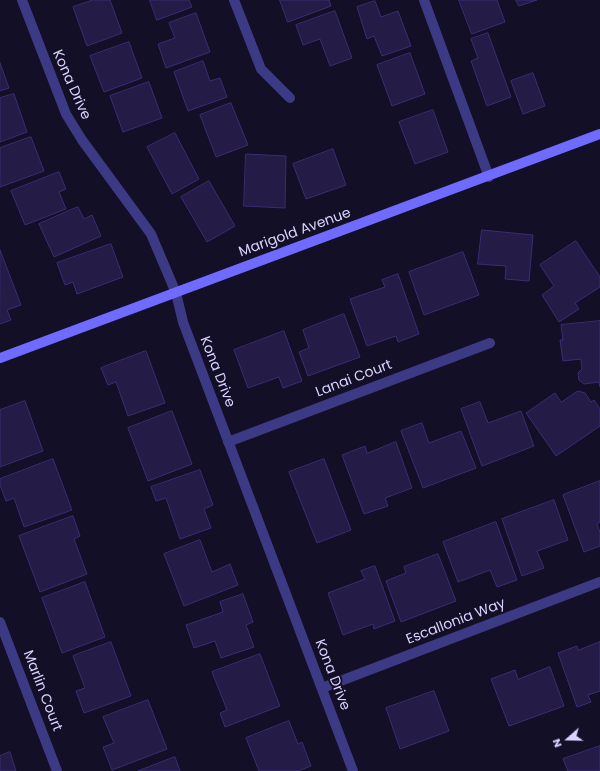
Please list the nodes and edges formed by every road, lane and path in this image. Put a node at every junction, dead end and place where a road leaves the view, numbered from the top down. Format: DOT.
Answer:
graph roads {
  1 [pos="22,0"];
  2 [pos="234,0"];
  3 [pos="424,0"];
  4 [pos="290,98"];
  5 [pos="600,134"];
  6 [pos="489,177"];
  7 [pos="176,292"];
  8 [pos="490,343"];
  9 [pos="0,358"];
  10 [pos="228,442"];
  11 [pos="600,582"];
  12 [pos="0,622"];
  13 [pos="322,688"];
  14 [pos="57,771"];
  15 [pos="353,771"];
  1 -- 7 [label="street, Kona Drive"];
  2 -- 4 [label="street"];
  3 -- 6 [label="street"];
  5 -- 6 [label="street, Marigold Avenue"];
  6 -- 7 [label="street, Marigold Avenue"];
  7 -- 9 [label="street, Marigold Avenue"];
  7 -- 10 [label="street, Kona Drive"];
  8 -- 10 [label="street, Lanai Court"];
  10 -- 13 [label="street, Kona Drive"];
  11 -- 13 [label="street, Escallonia Way"];
  12 -- 14 [label="street, Marlin Court"];
  13 -- 15 [label="street, Kona Drive"];
}
